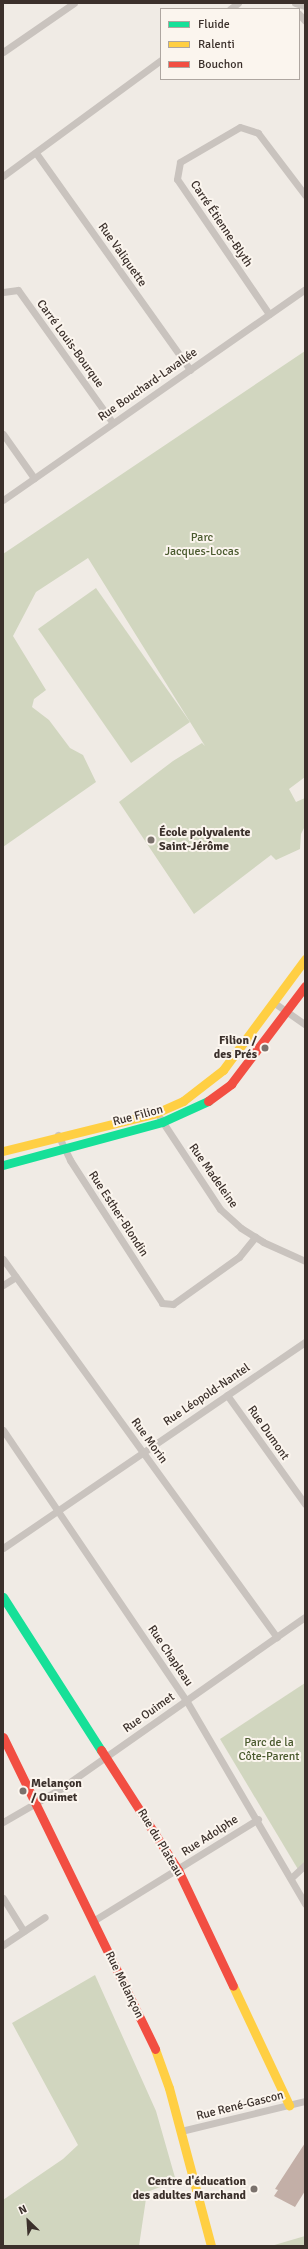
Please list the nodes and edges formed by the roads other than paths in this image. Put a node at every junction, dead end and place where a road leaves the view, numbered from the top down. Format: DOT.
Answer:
graph roads {
  1 [pos="74,3"];
  2 [pos="295,3"];
  3 [pos="305,6"];
  4 [pos="3,52"];
  5 [pos="160,61"];
  6 [pos="36,153"];
  7 [pos="3,176"];
  8 [pos="305,195"];
  9 [pos="305,289"];
  10 [pos="3,292"];
  11 [pos="269,314"];
  12 [pos="190,370"];
  13 [pos="113,423"];
  14 [pos="3,434"];
  15 [pos="34,478"];
  16 [pos="3,500"];
  17 [pos="305,959"];
  18 [pos="305,986"];
  19 [pos="273,1002"];
  20 [pos="287,1012"];
  21 [pos="305,1024"];
  22 [pos="223,1070"];
  23 [pos="233,1082"];
  24 [pos="156,1113"];
  25 [pos="162,1122"];
  26 [pos="58,1135"];
  27 [pos="64,1147"];
  28 [pos="3,1151"];
  29 [pos="3,1165"];
  30 [pos="255,1237"];
  31 [pos="3,1259"];
  32 [pos="305,1261"];
  33 [pos="16,1276"];
  34 [pos="3,1285"];
  35 [pos="305,1342"];
  36 [pos="227,1395"];
  37 [pos="3,1430"];
  38 [pos="143,1452"];
  39 [pos="305,1504"];
  40 [pos="59,1509"];
  41 [pos="3,1548"];
  42 [pos="3,1597"];
  43 [pos="305,1617"];
  44 [pos="277,1637"];
  45 [pos="186,1700"];
  46 [pos="3,1737"];
  47 [pos="107,1756"];
  48 [pos="35,1803"];
  49 [pos="258,1819"];
  50 [pos="3,1822"];
  51 [pos="305,1866"];
  52 [pos="178,1870"];
  53 [pos="291,1878"];
  54 [pos="3,1898"];
  55 [pos="305,1904"];
  56 [pos="45,1917"];
  57 [pos="93,1920"];
  58 [pos="24,1931"];
  59 [pos="3,1945"];
  60 [pos="305,2101"];
  61 [pos="289,2105"];
  62 [pos="181,2131"];
  63 [pos="211,2246"];
  1 -- 4 [label="street"];
  2 -- 3 [label="street"];
  5 -- 6 [label="street"];
  6 -- 7 [label="street"];
  6 -- 12 [label="street, Rue Valiquette"];
  8 -- 11 [label="street, Carré Étienne-Blyth"];
  9 -- 11 [label="street, Rue Bouchard-Lavallée"];
  10 -- 13 [label="street, Carré Louis-Bourque"];
  11 -- 12 [label="street, Rue Bouchard-Lavallée"];
  12 -- 13 [label="street, Rue Bouchard-Lavallée"];
  13 -- 15 [label="street, Rue Bouchard-Lavallée"];
  14 -- 15 [label="street"];
  15 -- 16 [label="street, Rue Bouchard-Lavallée"];
  17 -- 19 [label="street, Rue Filion"];
  18 -- 20 [label="street, Rue Filion"];
  19 -- 20 [label="street"];
  19 -- 22 [label="street, Rue Filion"];
  20 -- 21 [label="street"];
  20 -- 23 [label="street, Rue Filion"];
  22 -- 23 [label="street"];
  22 -- 24 [label="street, Rue Filion"];
  23 -- 25 [label="street, Rue Filion"];
  24 -- 25 [label="street, Rue Madeleine"];
  24 -- 26 [label="street, Rue Filion"];
  25 -- 27 [label="street, Rue Filion"];
  25 -- 30 [label="street, Rue Madeleine"];
  26 -- 27 [label="street, Rue Esther-Blondin"];
  26 -- 28 [label="street, Rue Filion"];
  27 -- 29 [label="street, Rue Filion"];
  27 -- 30 [label="street, Rue Esther-Blondin"];
  30 -- 32 [label="street, Rue Madeleine"];
  31 -- 33 [label="street, Rue Morin"];
  33 -- 34 [label="street"];
  33 -- 38 [label="street, Rue Morin"];
  35 -- 36 [label="street, Rue Léopold-Nantel"];
  36 -- 38 [label="street, Rue Léopold-Nantel"];
  36 -- 39 [label="street, Rue Dumont"];
  37 -- 40 [label="street, Rue Chapleau"];
  38 -- 40 [label="street, Rue Léopold-Nantel"];
  38 -- 44 [label="street, Rue Morin"];
  40 -- 41 [label="street, Rue Léopold-Nantel"];
  40 -- 45 [label="street, Rue Chapleau"];
  42 -- 47 [label="street, Rue du Plateau"];
  43 -- 44 [label="street, Rue Ouimet"];
  44 -- 45 [label="street, Rue Ouimet"];
  45 -- 47 [label="street, Rue Ouimet"];
  45 -- 49 [label="street, Rue Chapleau"];
  46 -- 48 [label="street, Rue Melançon"];
  47 -- 48 [label="street, Rue Ouimet"];
  47 -- 52 [label="street, Rue du Plateau"];
  48 -- 50 [label="street, Rue Ouimet"];
  48 -- 57 [label="street, Rue Melançon"];
  49 -- 52 [label="street, Rue Adolphe"];
  49 -- 53 [label="street, Rue Chapleau"];
  51 -- 53 [label="street"];
  52 -- 57 [label="street, Rue Adolphe"];
  52 -- 61 [label="street, Rue du Plateau"];
  53 -- 55 [label="street, Rue Chapleau"];
  54 -- 58 [label="street"];
  56 -- 58 [label="street"];
  57 -- 62 [label="street, Rue Melançon"];
  58 -- 59 [label="street"];
  60 -- 61 [label="street, Rue René-Gascon"];
  61 -- 62 [label="street, Rue René-Gascon"];
  62 -- 63 [label="street, Rue Melançon"];
}
